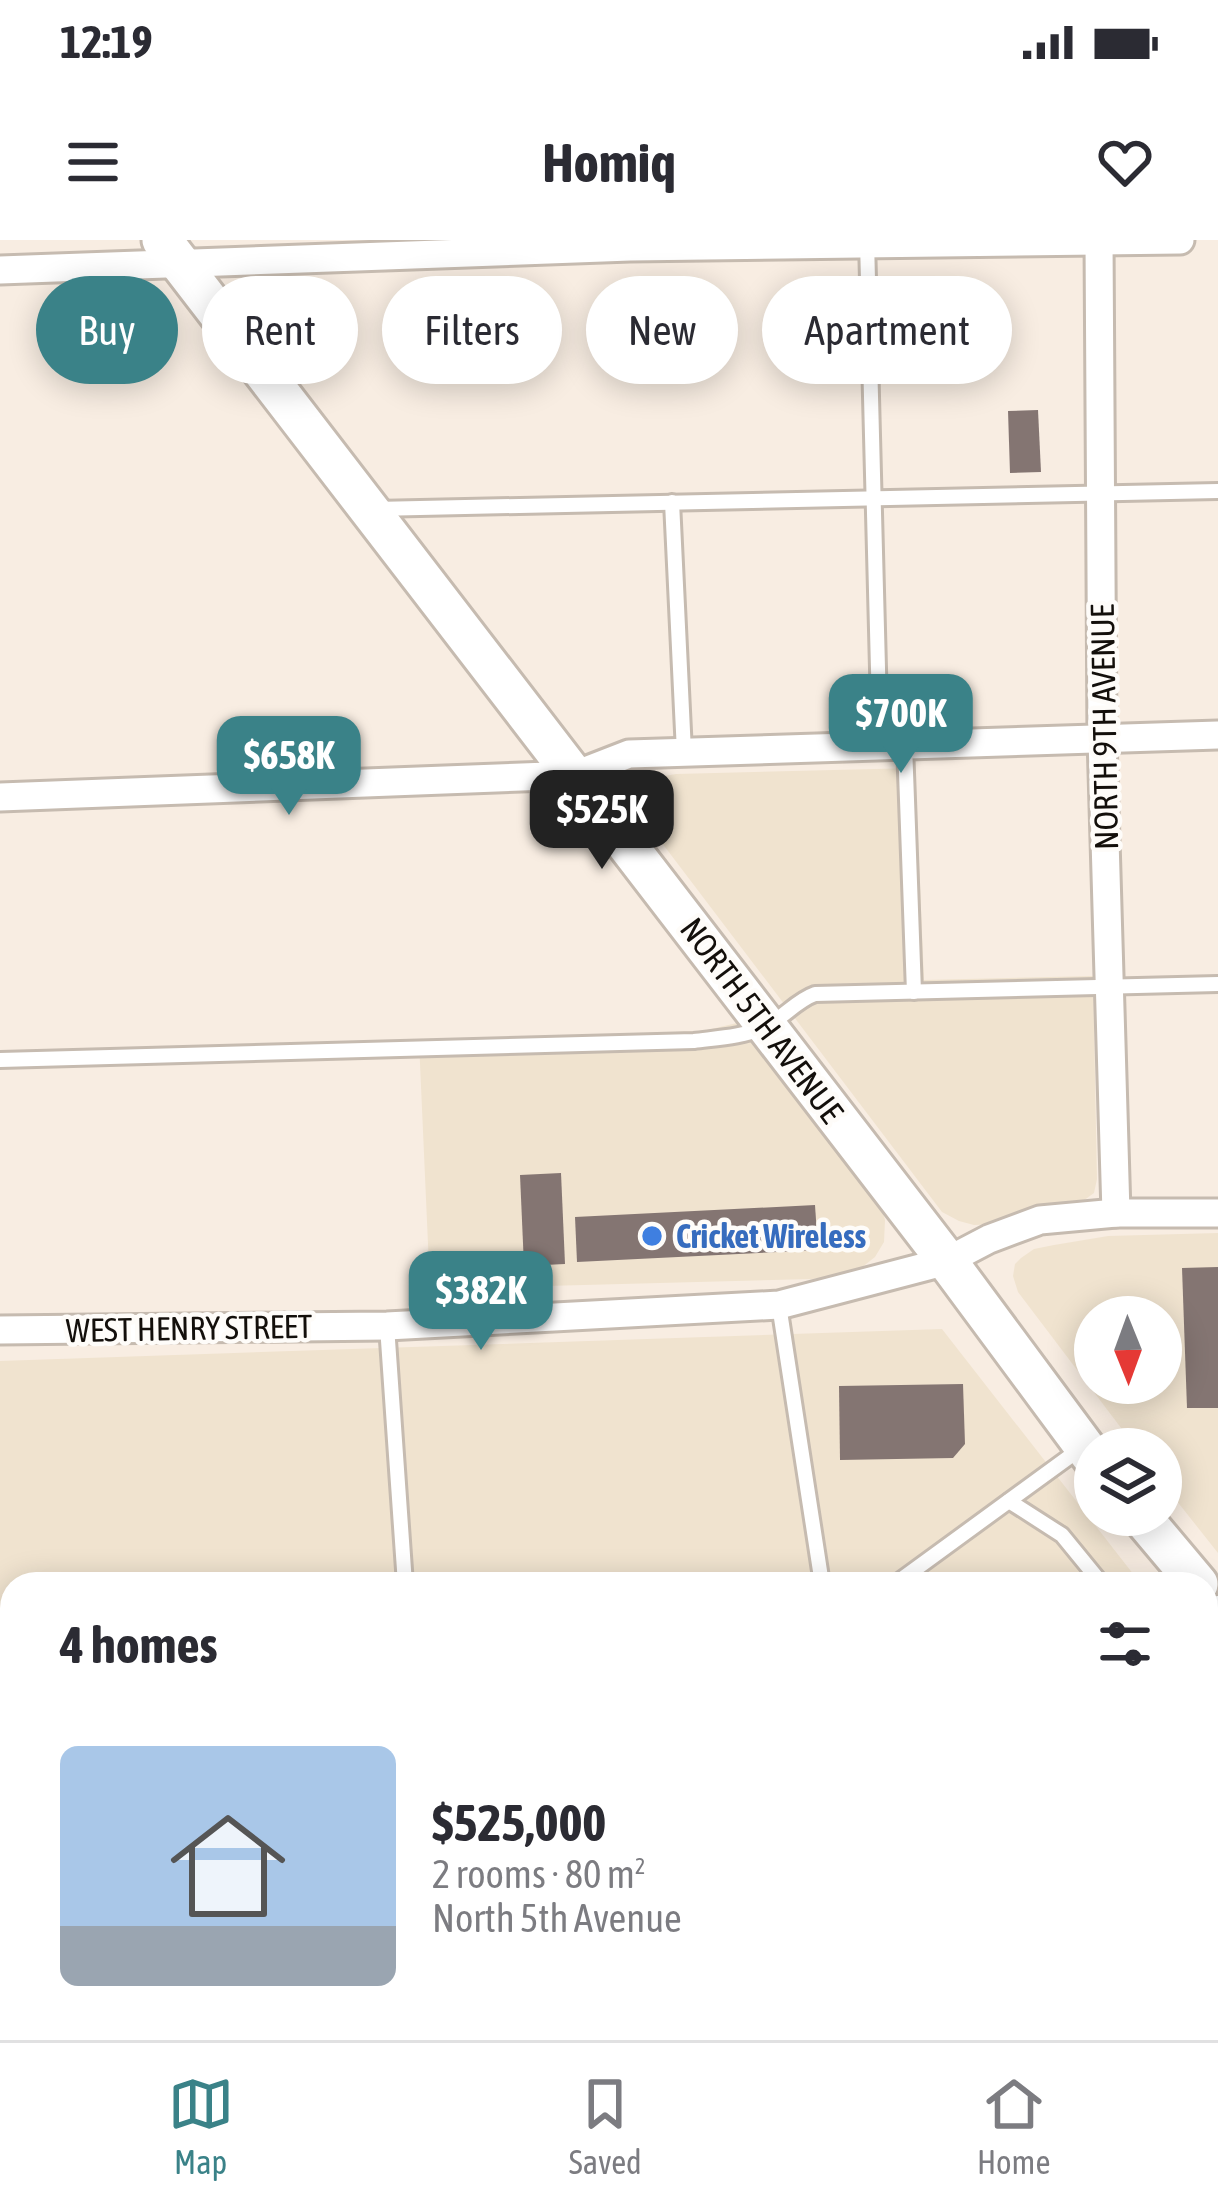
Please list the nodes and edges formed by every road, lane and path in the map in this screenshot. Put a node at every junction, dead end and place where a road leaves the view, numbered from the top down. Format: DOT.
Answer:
graph roads {
  1 [pos="1180,240"];
  2 [pos="1099,241"];
  3 [pos="867,242"];
  4 [pos="630,244"];
  5 [pos="395,247"];
  6 [pos="171,251"];
  7 [pos="0,270"];
  8 [pos="1218,490"];
  9 [pos="1100,493"];
  10 [pos="874,498"];
  11 [pos="672,502"];
  12 [pos="370,509"];
  13 [pos="1218,735"];
  14 [pos="1102,738"];
  15 [pos="893,745"];
  16 [pos="684,752"];
  17 [pos="575,775"];
  18 [pos="0,797"];
  19 [pos="1218,984"];
  20 [pos="1109,987"];
  21 [pos="914,992"];
  22 [pos="767,1027"];
  23 [pos="0,1060"];
  24 [pos="1116,1213"];
  25 [pos="1218,1213"];
  26 [pos="947,1262"];
  27 [pos="779,1305"];
  28 [pos="386,1326"];
  29 [pos="0,1330"];
  30 [pos="1074,1434"];
  31 [pos="1074,1463"];
  32 [pos="1009,1501"];
  33 [pos="1158,1536"];
  34 [pos="404,1572"];
  35 [pos="820,1572"];
  36 [pos="912,1572"];
  37 [pos="1092,1572"];
  38 [pos="1189,1572"];
  1 -- 2 [label="street"];
  2 -- 3 [label="street"];
  2 -- 9 [label="street, NORTH 9TH AVENUE"];
  3 -- 4 [label="street"];
  3 -- 10 [label="lane"];
  4 -- 5 [label="street"];
  5 -- 6 [label="street"];
  6 -- 7 [label="street"];
  6 -- 12 [label="street, NORTH 5TH AVENUE"];
  8 -- 9 [label="lane"];
  9 -- 10 [label="lane"];
  9 -- 14 [label="street, NORTH 9TH AVENUE"];
  10 -- 11 [label="lane"];
  10 -- 15 [label="lane"];
  11 -- 12 [label="lane"];
  11 -- 16 [label="lane"];
  12 -- 17 [label="street, NORTH 5TH AVENUE"];
  13 -- 14 [label="street"];
  14 -- 15 [label="street"];
  14 -- 20 [label="street, NORTH 9TH AVENUE"];
  15 -- 16 [label="street"];
  15 -- 21 [label="lane"];
  16 -- 17 [label="street"];
  17 -- 18 [label="street"];
  17 -- 22 [label="street, NORTH 5TH AVENUE"];
  19 -- 20 [label="lane"];
  20 -- 21 [label="lane"];
  20 -- 24 [label="street, NORTH 9TH AVENUE"];
  21 -- 22 [label="lane"];
  22 -- 23 [label="lane"];
  22 -- 26 [label="street, NORTH 5TH AVENUE"];
  24 -- 25 [label="street, WEST HENRY STREET"];
  24 -- 26 [label="street, WEST HENRY STREET"];
  26 -- 27 [label="street, WEST HENRY STREET"];
  26 -- 30 [label="street, NORTH 5TH AVENUE"];
  27 -- 28 [label="street, WEST HENRY STREET"];
  27 -- 35 [label="lane"];
  28 -- 29 [label="street, WEST HENRY STREET"];
  28 -- 34 [label="lane"];
  31 -- 32 [label="lane"];
  32 -- 36 [label="lane"];
  32 -- 37 [label="lane"];
  33 -- 38 [label="street"];
}
